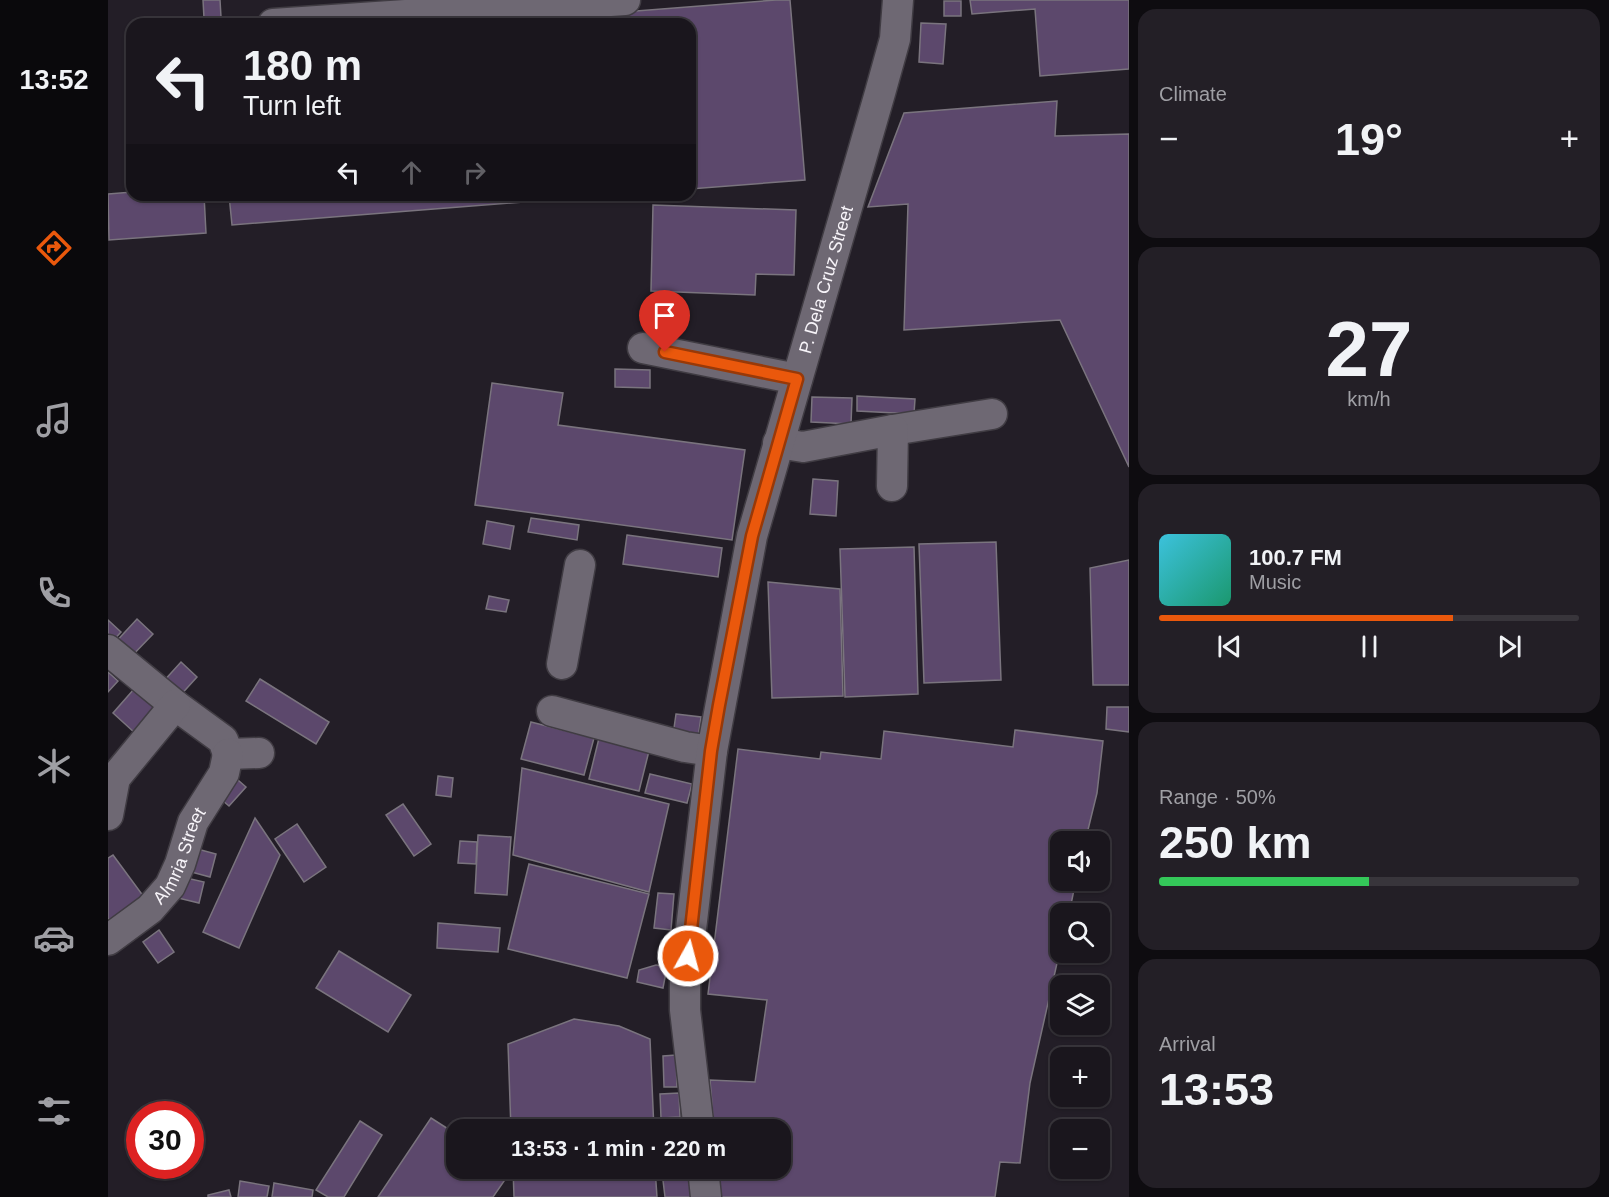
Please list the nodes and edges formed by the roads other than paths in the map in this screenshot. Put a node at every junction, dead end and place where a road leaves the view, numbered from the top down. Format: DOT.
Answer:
graph roads {
  1 [pos="625,0"];
  2 [pos="898,0"];
  3 [pos="361,18"];
  4 [pos="643,348"];
  5 [pos="797,379"];
  6 [pos="992,414"];
  7 [pos="893,430"];
  8 [pos="778,443"];
  9 [pos="892,486"];
  10 [pos="580,565"];
  11 [pos="108,650"];
  12 [pos="562,664"];
  13 [pos="175,705"];
  14 [pos="552,711"];
  15 [pos="711,751"];
  16 [pos="259,753"];
  17 [pos="228,754"];
  18 [pos="111,775"];
  19 [pos="108,815"];
  20 [pos="108,940"];
  21 [pos="698,1119"];
  22 [pos="704,1179"];
  23 [pos="706,1197"];
  1 -- 3 [label="street"];
  2 -- 5 [label="street, P. Dela Cruz Street"];
  4 -- 5 [label="street"];
  5 -- 8 [label="street, P. Dela Cruz Street"];
  6 -- 7 [label="street"];
  7 -- 8 [label="street"];
  7 -- 9 [label="street"];
  8 -- 15 [label="street, P. Dela Cruz Street"];
  10 -- 12 [label="street"];
  11 -- 13 [label="street"];
  13 -- 17 [label="street"];
  13 -- 18 [label="street"];
  14 -- 15 [label="street"];
  15 -- 21 [label="street, P. Dela Cruz Street"];
  16 -- 17 [label="street"];
  17 -- 20 [label="street, Almria Street"];
  18 -- 19 [label="street"];
  22 -- 23 [label="street"];
}
